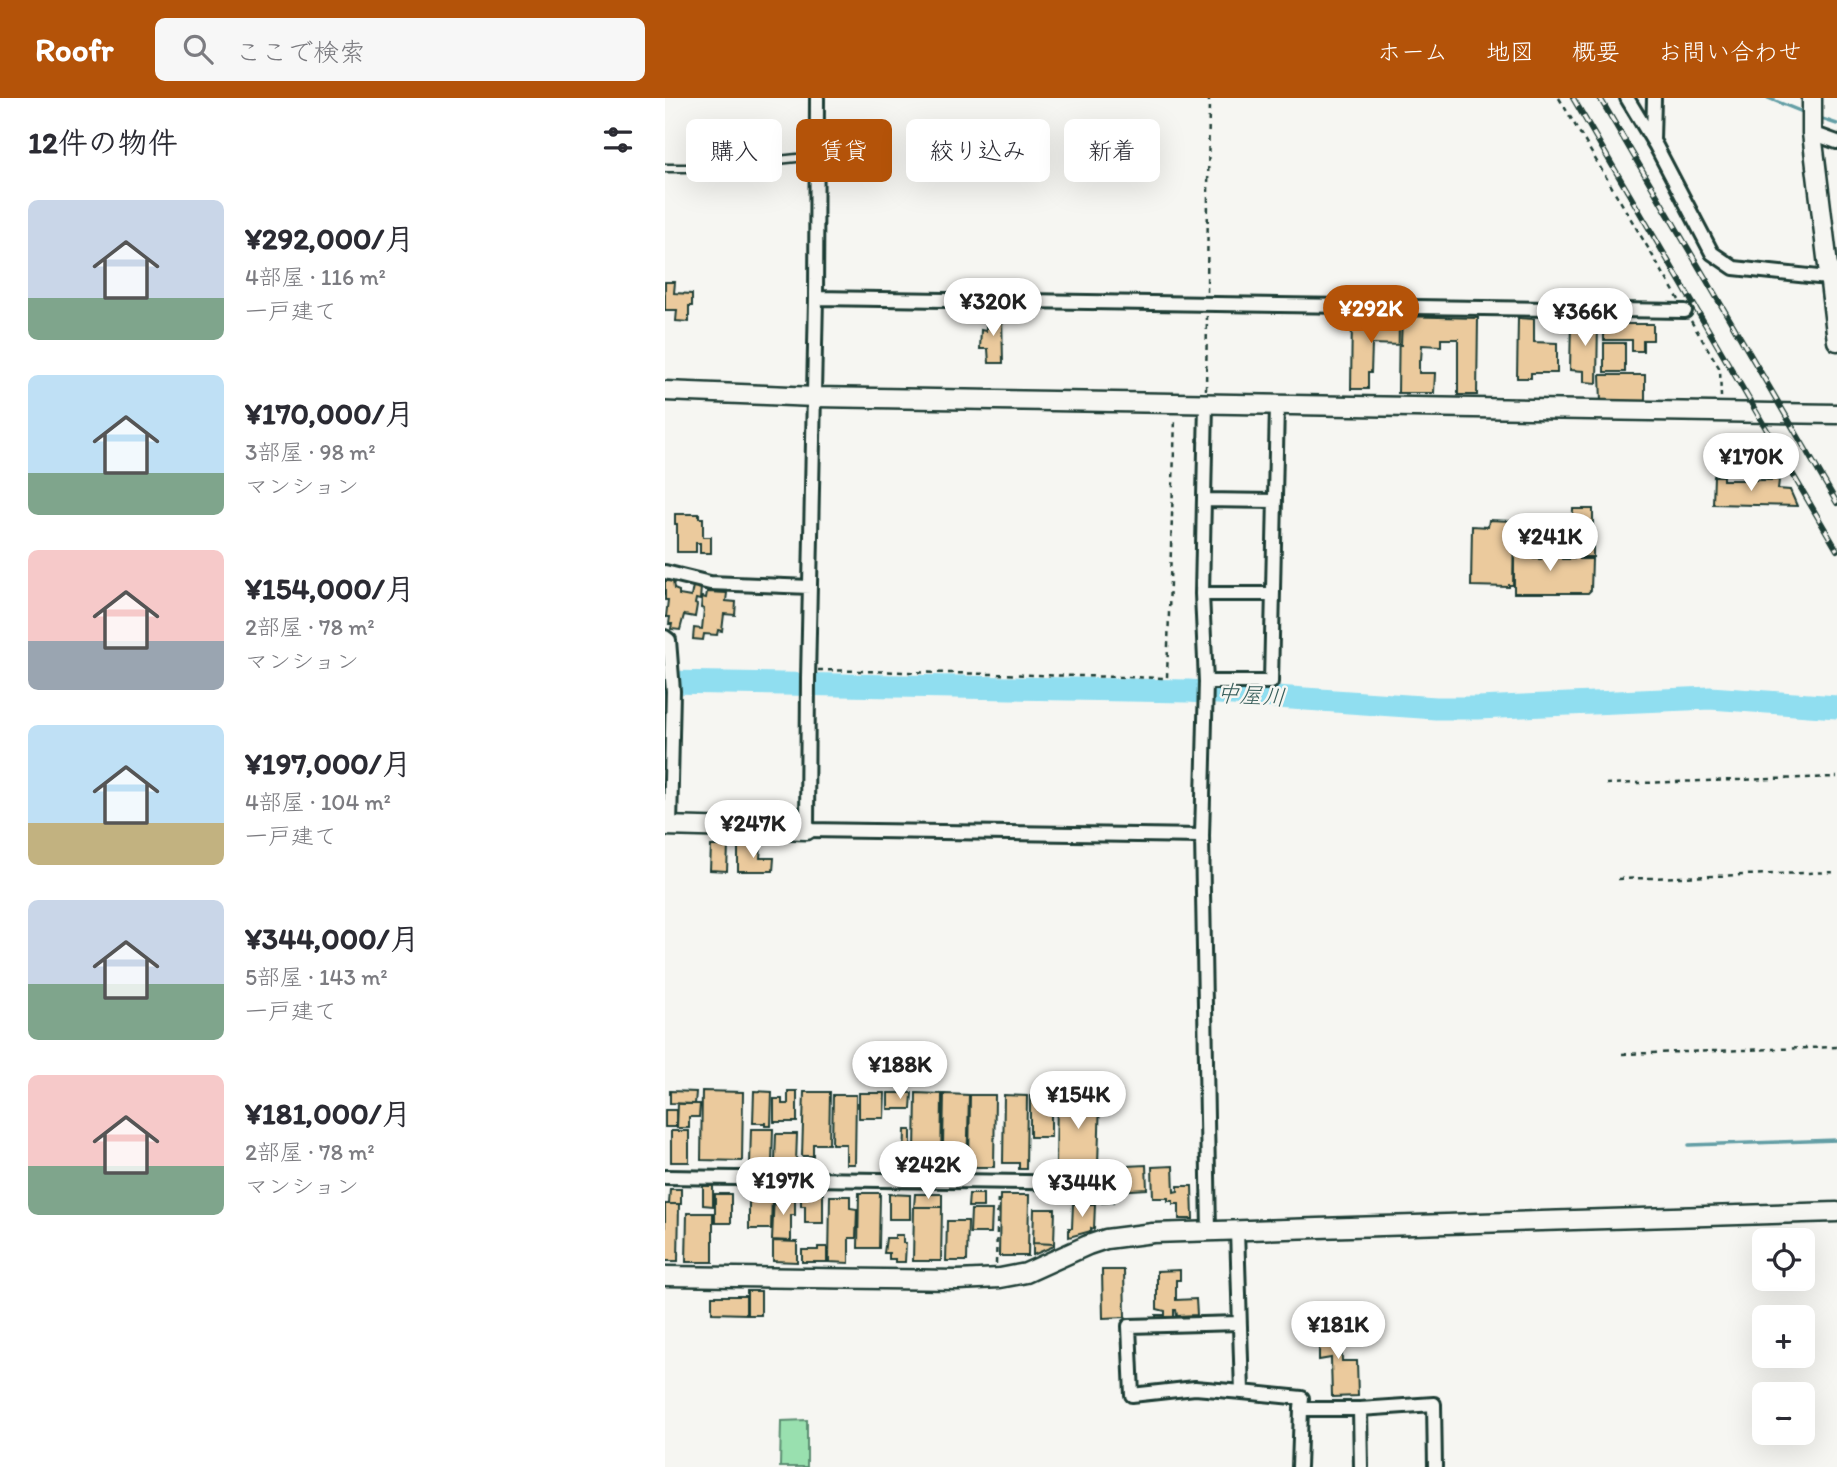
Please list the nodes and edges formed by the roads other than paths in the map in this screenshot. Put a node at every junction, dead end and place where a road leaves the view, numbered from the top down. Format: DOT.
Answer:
graph roads {
  1 [pos="817,98"];
  2 [pos="1627,98"];
  3 [pos="1654,98"];
  4 [pos="1812,115"];
  5 [pos="817,119"];
  6 [pos="1653,141"];
  7 [pos="1837,142"];
  8 [pos="796,158"];
  9 [pos="665,168"];
  10 [pos="816,182"];
  11 [pos="1833,279"];
  12 [pos="816,298"];
  13 [pos="1685,311"];
  14 [pos="1837,341"];
  15 [pos="665,391"];
  16 [pos="815,397"];
  17 [pos="1206,404"];
  18 [pos="1277,405"];
  19 [pos="1837,414"];
  20 [pos="1204,500"];
  21 [pos="1275,501"];
  22 [pos="665,572"];
  23 [pos="810,587"];
  24 [pos="1202,594"];
  25 [pos="1273,594"];
  26 [pos="665,637"];
  27 [pos="1205,689"];
  28 [pos="669,739"];
  29 [pos="668,826"];
  30 [pos="807,830"];
  31 [pos="1202,836"];
  32 [pos="665,1177"];
  33 [pos="1093,1184"];
  34 [pos="1837,1212"];
  35 [pos="1237,1230"];
  36 [pos="1209,1231"];
  37 [pos="665,1276"];
  38 [pos="1239,1323"];
  39 [pos="1242,1392"];
  40 [pos="1301,1409"];
  41 [pos="1360,1409"];
  42 [pos="1299,1467"];
  43 [pos="1361,1467"];
  44 [pos="1435,1467"];
  1 -- 5 [label="street"];
  2 -- 6 [label="street"];
  3 -- 6 [label="street"];
  4 -- 7 [label="street"];
  4 -- 11 [label="street"];
  6 -- 11 [label="street"];
  8 -- 9 [label="lane"];
  10 -- 12 [label="street"];
  11 -- 14 [label="street"];
  12 -- 13 [label="street"];
  12 -- 16 [label="street"];
  15 -- 16 [label="street"];
  16 -- 17 [label="street"];
  16 -- 23 [label="street"];
  17 -- 18 [label="street"];
  17 -- 20 [label="street"];
  18 -- 19 [label="street"];
  18 -- 21 [label="street"];
  20 -- 21 [label="street"];
  20 -- 24 [label="street"];
  21 -- 25 [label="street"];
  22 -- 23 [label="street"];
  23 -- 30 [label="street"];
  24 -- 25 [label="street"];
  24 -- 27 [label="street"];
  25 -- 27 [label="street"];
  26 -- 28 [label="street"];
  27 -- 31 [label="street"];
  28 -- 29 [label="street"];
  29 -- 30 [label="street"];
  30 -- 31 [label="street"];
  31 -- 36 [label="street"];
  32 -- 33 [label="street"];
  34 -- 35 [label="street"];
  35 -- 36 [label="street"];
  35 -- 38 [label="street"];
  36 -- 37 [label="street"];
  38 -- 39 [label="street"];
  38 -- 39 [label="street"];
  39 -- 40 [label="street"];
  40 -- 41 [label="street"];
  40 -- 42 [label="street"];
  41 -- 43 [label="street"];
  41 -- 44 [label="street"];
}
